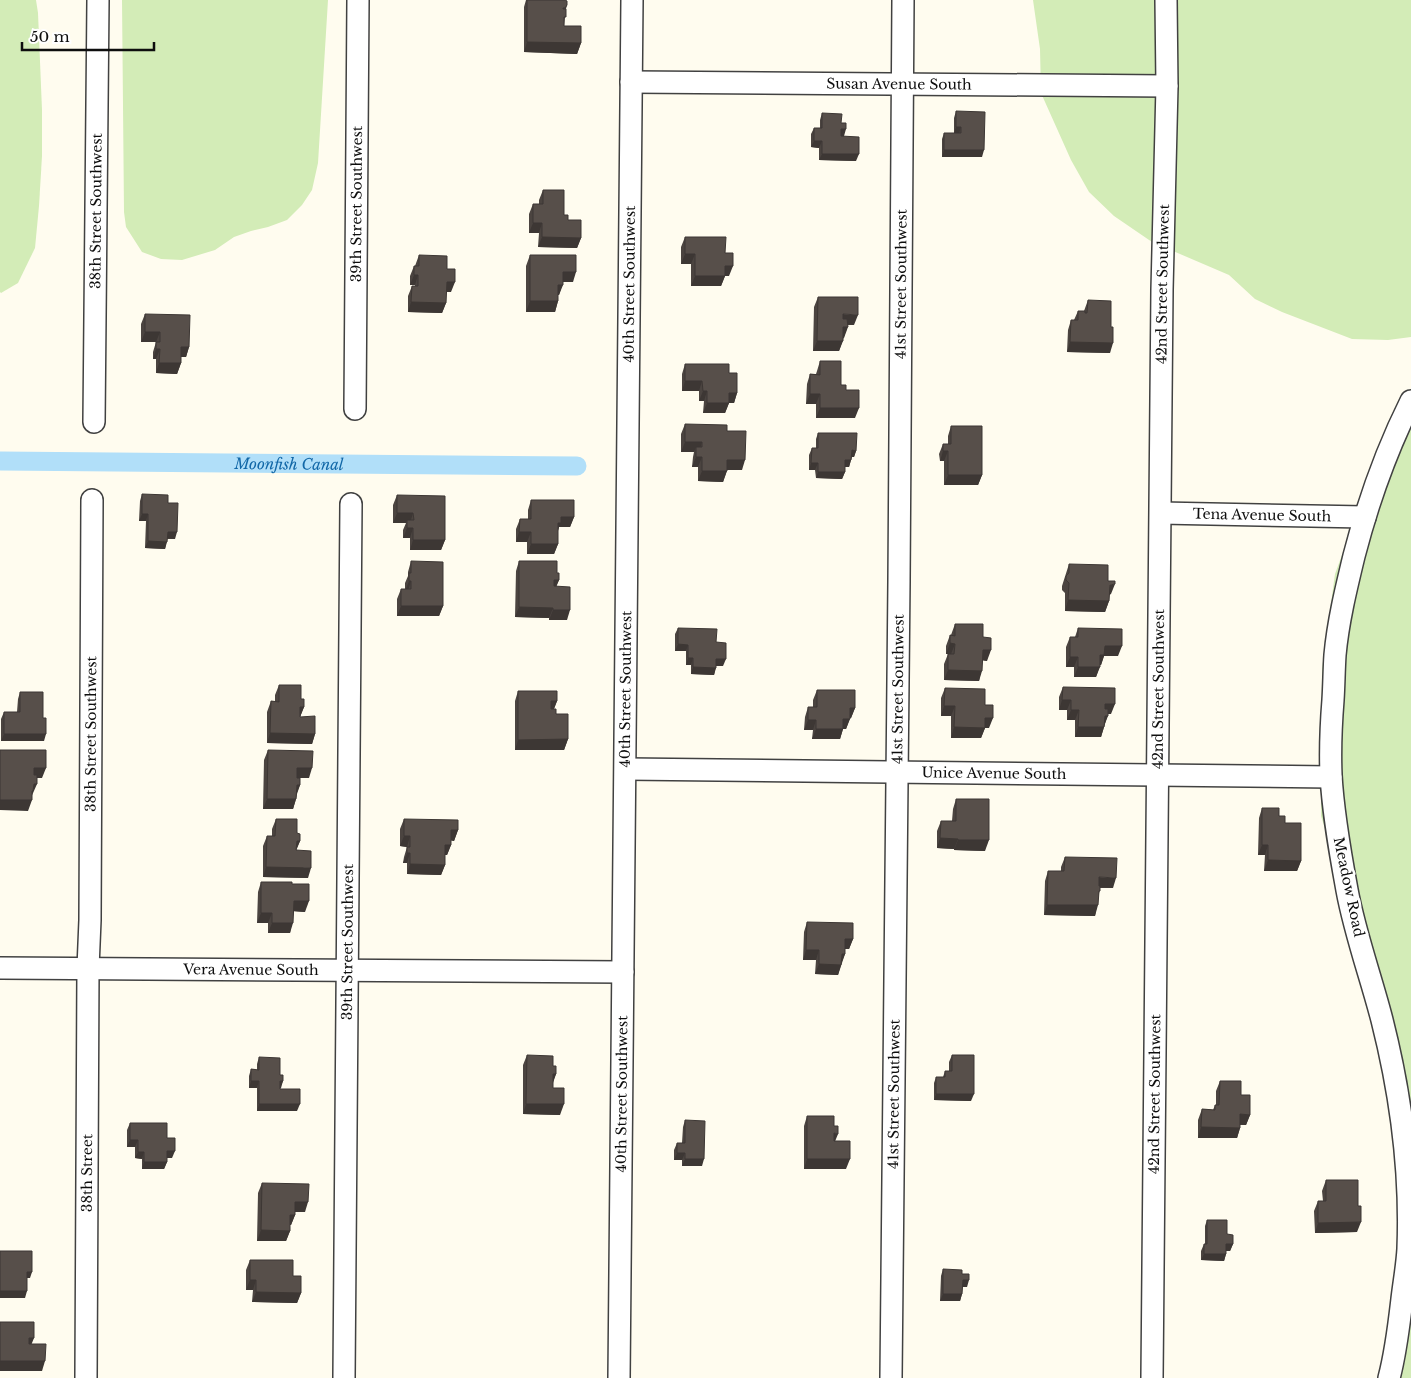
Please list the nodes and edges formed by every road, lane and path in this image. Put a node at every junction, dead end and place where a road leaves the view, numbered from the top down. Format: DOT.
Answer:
graph roads {
  1 [pos="98,0"];
  2 [pos="358,0"];
  3 [pos="632,0"];
  4 [pos="903,0"];
  5 [pos="1166,0"];
  6 [pos="631,82"];
  7 [pos="902,84"];
  8 [pos="1166,86"];
  9 [pos="1411,401"];
  10 [pos="354,409"];
  11 [pos="94,422"];
  12 [pos="92,500"];
  13 [pos="351,504"];
  14 [pos="1161,513"];
  15 [pos="1364,517"];
  16 [pos="626,769"];
  17 [pos="897,773"];
  18 [pos="1158,775"];
  19 [pos="1331,777"];
  20 [pos="0,968"];
  21 [pos="88,968"];
  22 [pos="348,970"];
  23 [pos="623,972"];
  24 [pos="86,1378"];
  25 [pos="344,1378"];
  26 [pos="619,1378"];
  27 [pos="891,1378"];
  28 [pos="1152,1378"];
  29 [pos="1389,1378"];
  1 -- 11 [label="street, 38th Street Southwest"];
  2 -- 10 [label="street, 39th Street Southwest"];
  3 -- 6 [label="street, 40th Street Southwest"];
  4 -- 7 [label="street, 41st Street Southwest"];
  5 -- 8 [label="street, 42nd Street Southwest"];
  6 -- 7 [label="street, Susan Avenue South"];
  6 -- 16 [label="street, 40th Street Southwest"];
  7 -- 8 [label="street, Susan Avenue South"];
  7 -- 17 [label="street, 41st Street Southwest"];
  8 -- 14 [label="street, 42nd Street Southwest"];
  9 -- 15 [label="street, Meadow Road"];
  12 -- 21 [label="street, 38th Street Southwest"];
  13 -- 22 [label="street, 39th Street Southwest"];
  14 -- 15 [label="street, Tena Avenue South"];
  14 -- 18 [label="street, 42nd Street Southwest"];
  15 -- 19 [label="street, Meadow Road"];
  16 -- 17 [label="street, Unice Avenue South"];
  16 -- 23 [label="street, 40th Street Southwest"];
  17 -- 18 [label="street, Unice Avenue South"];
  17 -- 27 [label="street, 41st Street Southwest"];
  18 -- 19 [label="street, Unice Avenue South"];
  18 -- 28 [label="street, 42nd Street Southwest"];
  19 -- 29 [label="street, Meadow Road"];
  20 -- 21 [label="street, Vera Avenue South"];
  21 -- 22 [label="street, Vera Avenue South"];
  21 -- 24 [label="street, 38th Street"];
  22 -- 23 [label="street, Vera Avenue South"];
  22 -- 25 [label="street, 39th Street Southwest"];
  23 -- 26 [label="street, 40th Street Southwest"];
}
